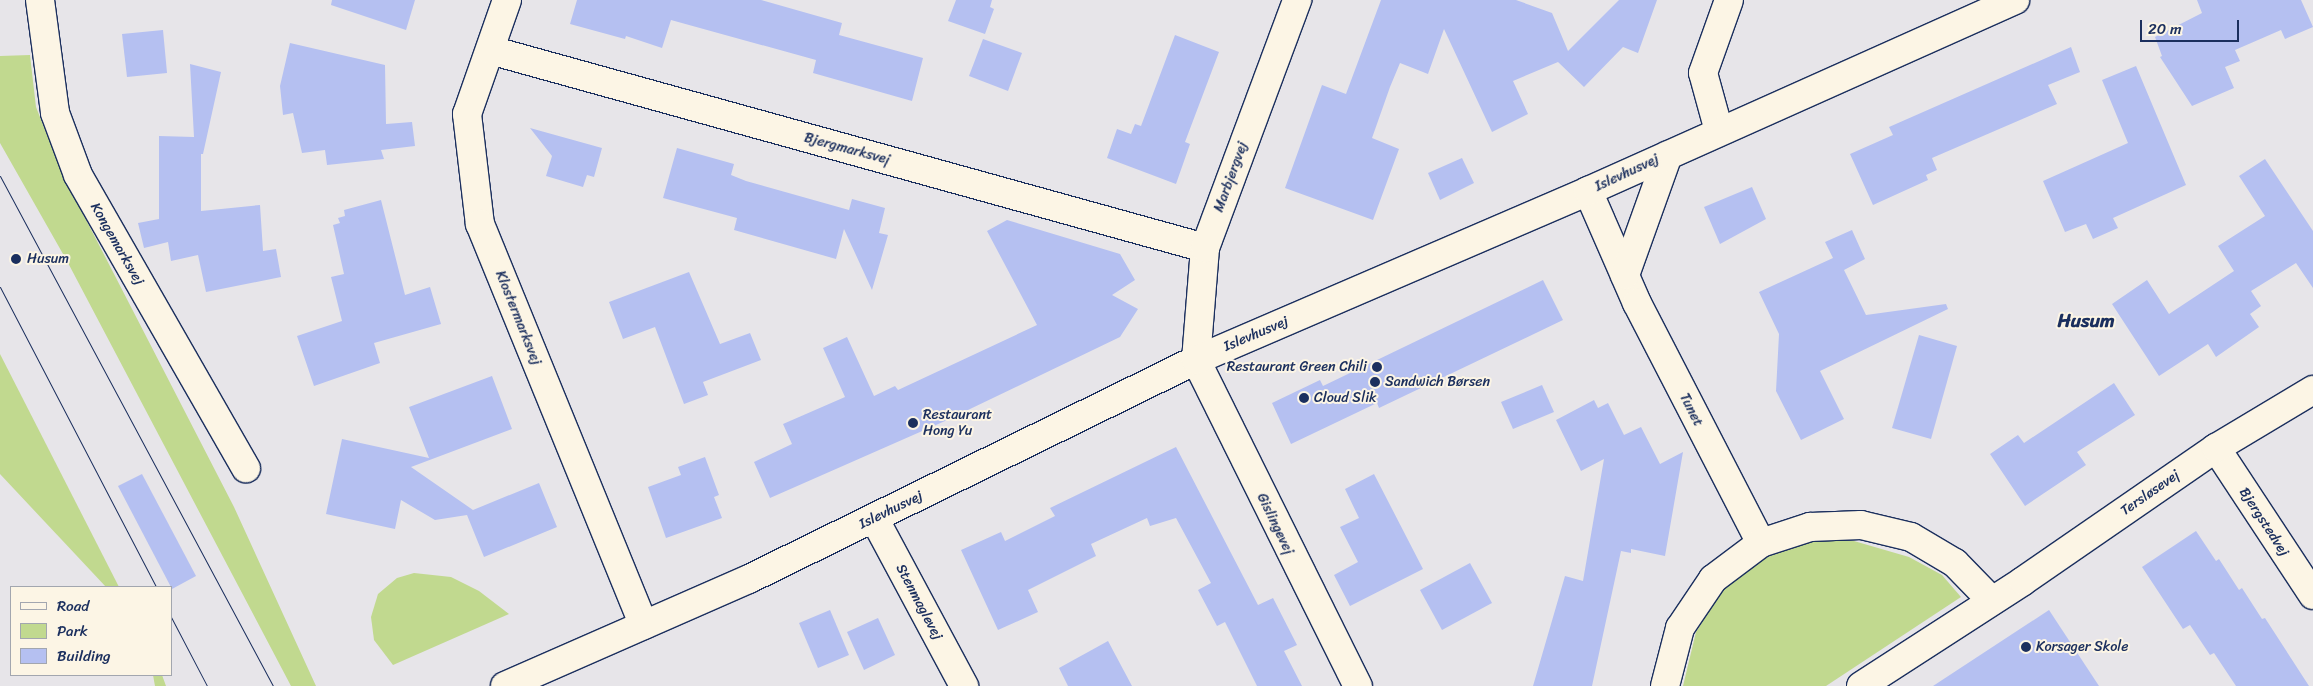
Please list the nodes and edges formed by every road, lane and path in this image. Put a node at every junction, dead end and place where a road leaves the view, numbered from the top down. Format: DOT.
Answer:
graph roads {
  1 [pos="40,0"];
  2 [pos="507,0"];
  3 [pos="1297,0"];
  4 [pos="1729,0"];
  5 [pos="2015,0"];
  6 [pos="490,50"];
  7 [pos="1719,131"];
  8 [pos="1668,155"];
  9 [pos="1588,191"];
  10 [pos="1205,248"];
  11 [pos="1625,275"];
  12 [pos="1196,360"];
  13 [pos="2313,390"];
  14 [pos="2216,448"];
  15 [pos="246,468"];
  16 [pos="874,518"];
  17 [pos="1761,544"];
  18 [pos="2313,596"];
  19 [pos="1991,600"];
  20 [pos="644,625"];
  21 [pos="543,679"];
  22 [pos="505,686"];
  23 [pos="964,686"];
  24 [pos="1358,686"];
  25 [pos="1665,686"];
  26 [pos="1861,686"];
  1 -- 15 [label="street, Kongemarksvej"];
  2 -- 6 [label="street, Klostermarksvej"];
  3 -- 10 [label="street, Marbjergvej"];
  4 -- 7 [label="street"];
  5 -- 7 [label="street, Islevhusvej"];
  6 -- 10 [label="street, Bjergmarksvej"];
  6 -- 20 [label="street, Klostermarksvej"];
  7 -- 8 [label="street, Islevhusvej"];
  8 -- 9 [label="street, Islevhusvej"];
  8 -- 11 [label="street"];
  9 -- 11 [label="street, Tunet"];
  9 -- 12 [label="street, Islevhusvej"];
  10 -- 12 [label="street, Marbjergvej"];
  11 -- 17 [label="street, Tunet"];
  12 -- 16 [label="street, Islevhusvej"];
  12 -- 24 [label="street, Gislingevej"];
  13 -- 14 [label="street, Tersløsevej"];
  14 -- 18 [label="street, Bjergstedvej"];
  14 -- 19 [label="street, Tersløsevej"];
  16 -- 20 [label="street, Islevhusvej"];
  16 -- 23 [label="street, Stenmaglevej"];
  17 -- 19 [label="street"];
  17 -- 25 [label="street"];
  19 -- 26 [label="street, Tersløsevej"];
  20 -- 21 [label="street, Islevhusvej"];
  21 -- 22 [label="street, Islevhusvej"];
}
